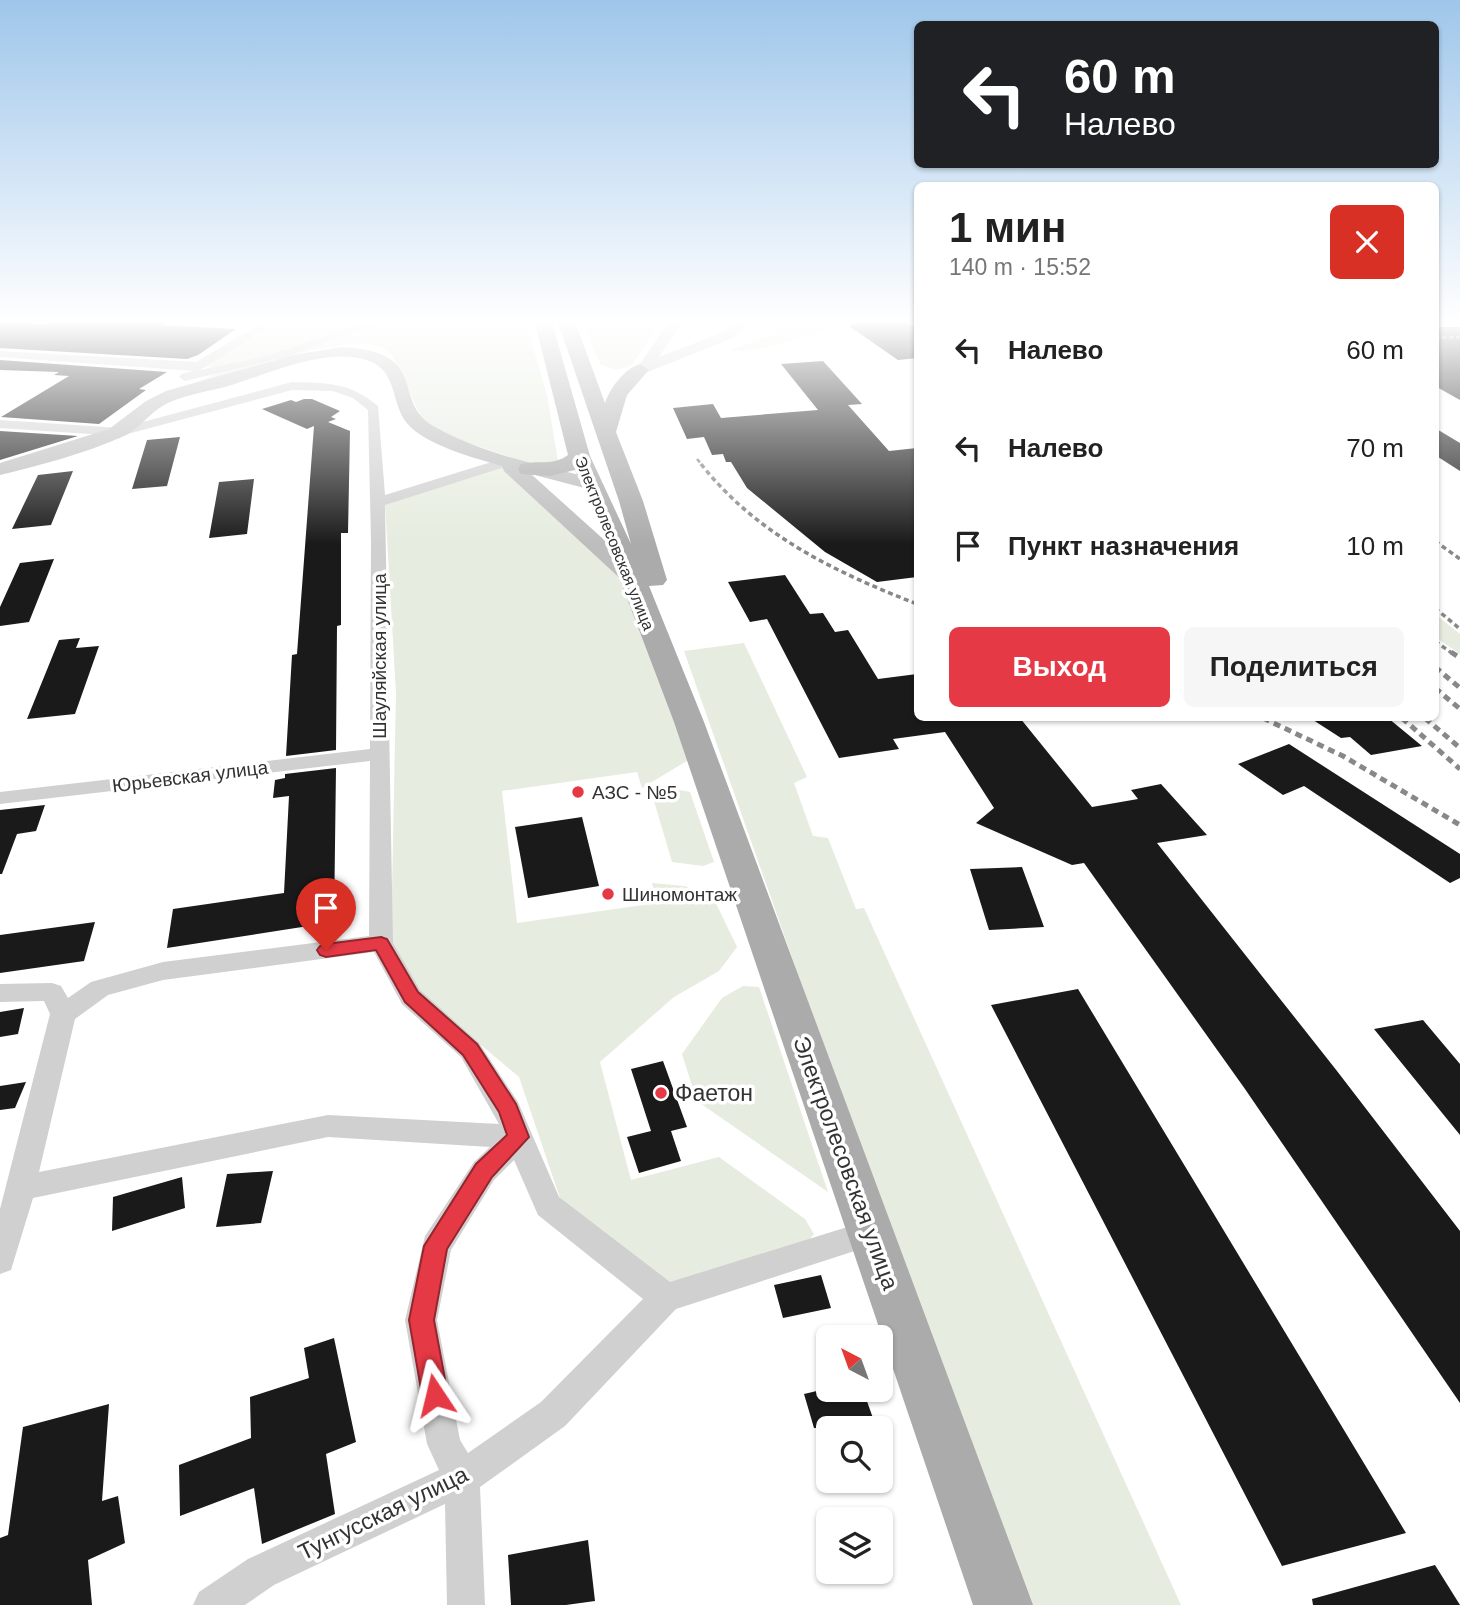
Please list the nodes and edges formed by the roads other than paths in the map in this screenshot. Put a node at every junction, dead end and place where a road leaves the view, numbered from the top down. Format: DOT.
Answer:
graph roads {
  1 [pos="170,394"];
  2 [pos="258,394"];
  3 [pos="354,394"];
  4 [pos="405,394"];
  5 [pos="562,394"];
  6 [pos="590,394"];
  7 [pos="618,394"];
  8 [pos="0,424"];
  9 [pos="607,430"];
  10 [pos="120,432"];
  11 [pos="579,456"];
  12 [pos="506,462"];
  13 [pos="0,469"];
  14 [pos="529,469"];
  15 [pos="623,482"];
  16 [pos="592,484"];
  17 [pos="378,502"];
  18 [pos="633,579"];
  19 [pos="688,722"];
  20 [pos="379,754"];
  21 [pos="0,798"];
  22 [pos="381,943"];
  23 [pos="0,993"];
  24 [pos="63,1014"];
  25 [pos="518,1137"];
  26 [pos="21,1188"];
  27 [pos="870,1233"];
  28 [pos="0,1260"];
  29 [pos="666,1298"];
  30 [pos="462,1478"];
  31 [pos="212,1605"];
  32 [pos="466,1605"];
  33 [pos="1003,1605"];
  1 -- 10 [label="main road"];
  2 -- 10 [label="street, Шауляйская улица"];
  3 -- 17 [label="street, Шауляйская улица"];
  4 -- 12 [label="main road"];
  5 -- 11 [label="main road, Электролесовская улица"];
  6 -- 9 [label="main road, Электролесовская улица"];
  7 -- 9 [label="main road"];
  8 -- 10 [label="street"];
  9 -- 15 [label="main road, Электролесовская улица"];
  10 -- 13 [label="main road"];
  11 -- 14 [label="main road"];
  11 -- 16 [label="main road, Электролесовская улица"];
  12 -- 14 [label="main road"];
  12 -- 17 [label="street"];
  12 -- 18 [label="main road"];
  14 -- 16 [label="main road"];
  15 -- 16 [label="main road"];
  15 -- 19 [label="main road, Электролесовская улица"];
  16 -- 18 [label="main road, Электролесовская улица"];
  17 -- 20 [label="street, Шауляйская улица"];
  18 -- 19 [label="main road, Электролесовская улица"];
  19 -- 27 [label="main road, Электролесовская улица"];
  20 -- 21 [label="street, Юрьевская улица"];
  20 -- 22 [label="street, Шауляйская улица"];
  22 -- 24 [label="street"];
  22 -- 25 [label="street"];
  23 -- 24 [label="street"];
  24 -- 26 [label="street"];
  25 -- 26 [label="street"];
  25 -- 29 [label="street"];
  25 -- 30 [label="street"];
  26 -- 28 [label="street"];
  27 -- 29 [label="street, Тунгусская улица"];
  27 -- 33 [label="main road, Электролесовская улица"];
  29 -- 30 [label="street, Тунгусская улица"];
  30 -- 31 [label="street, Тунгусская улица"];
  30 -- 32 [label="street"];
}
